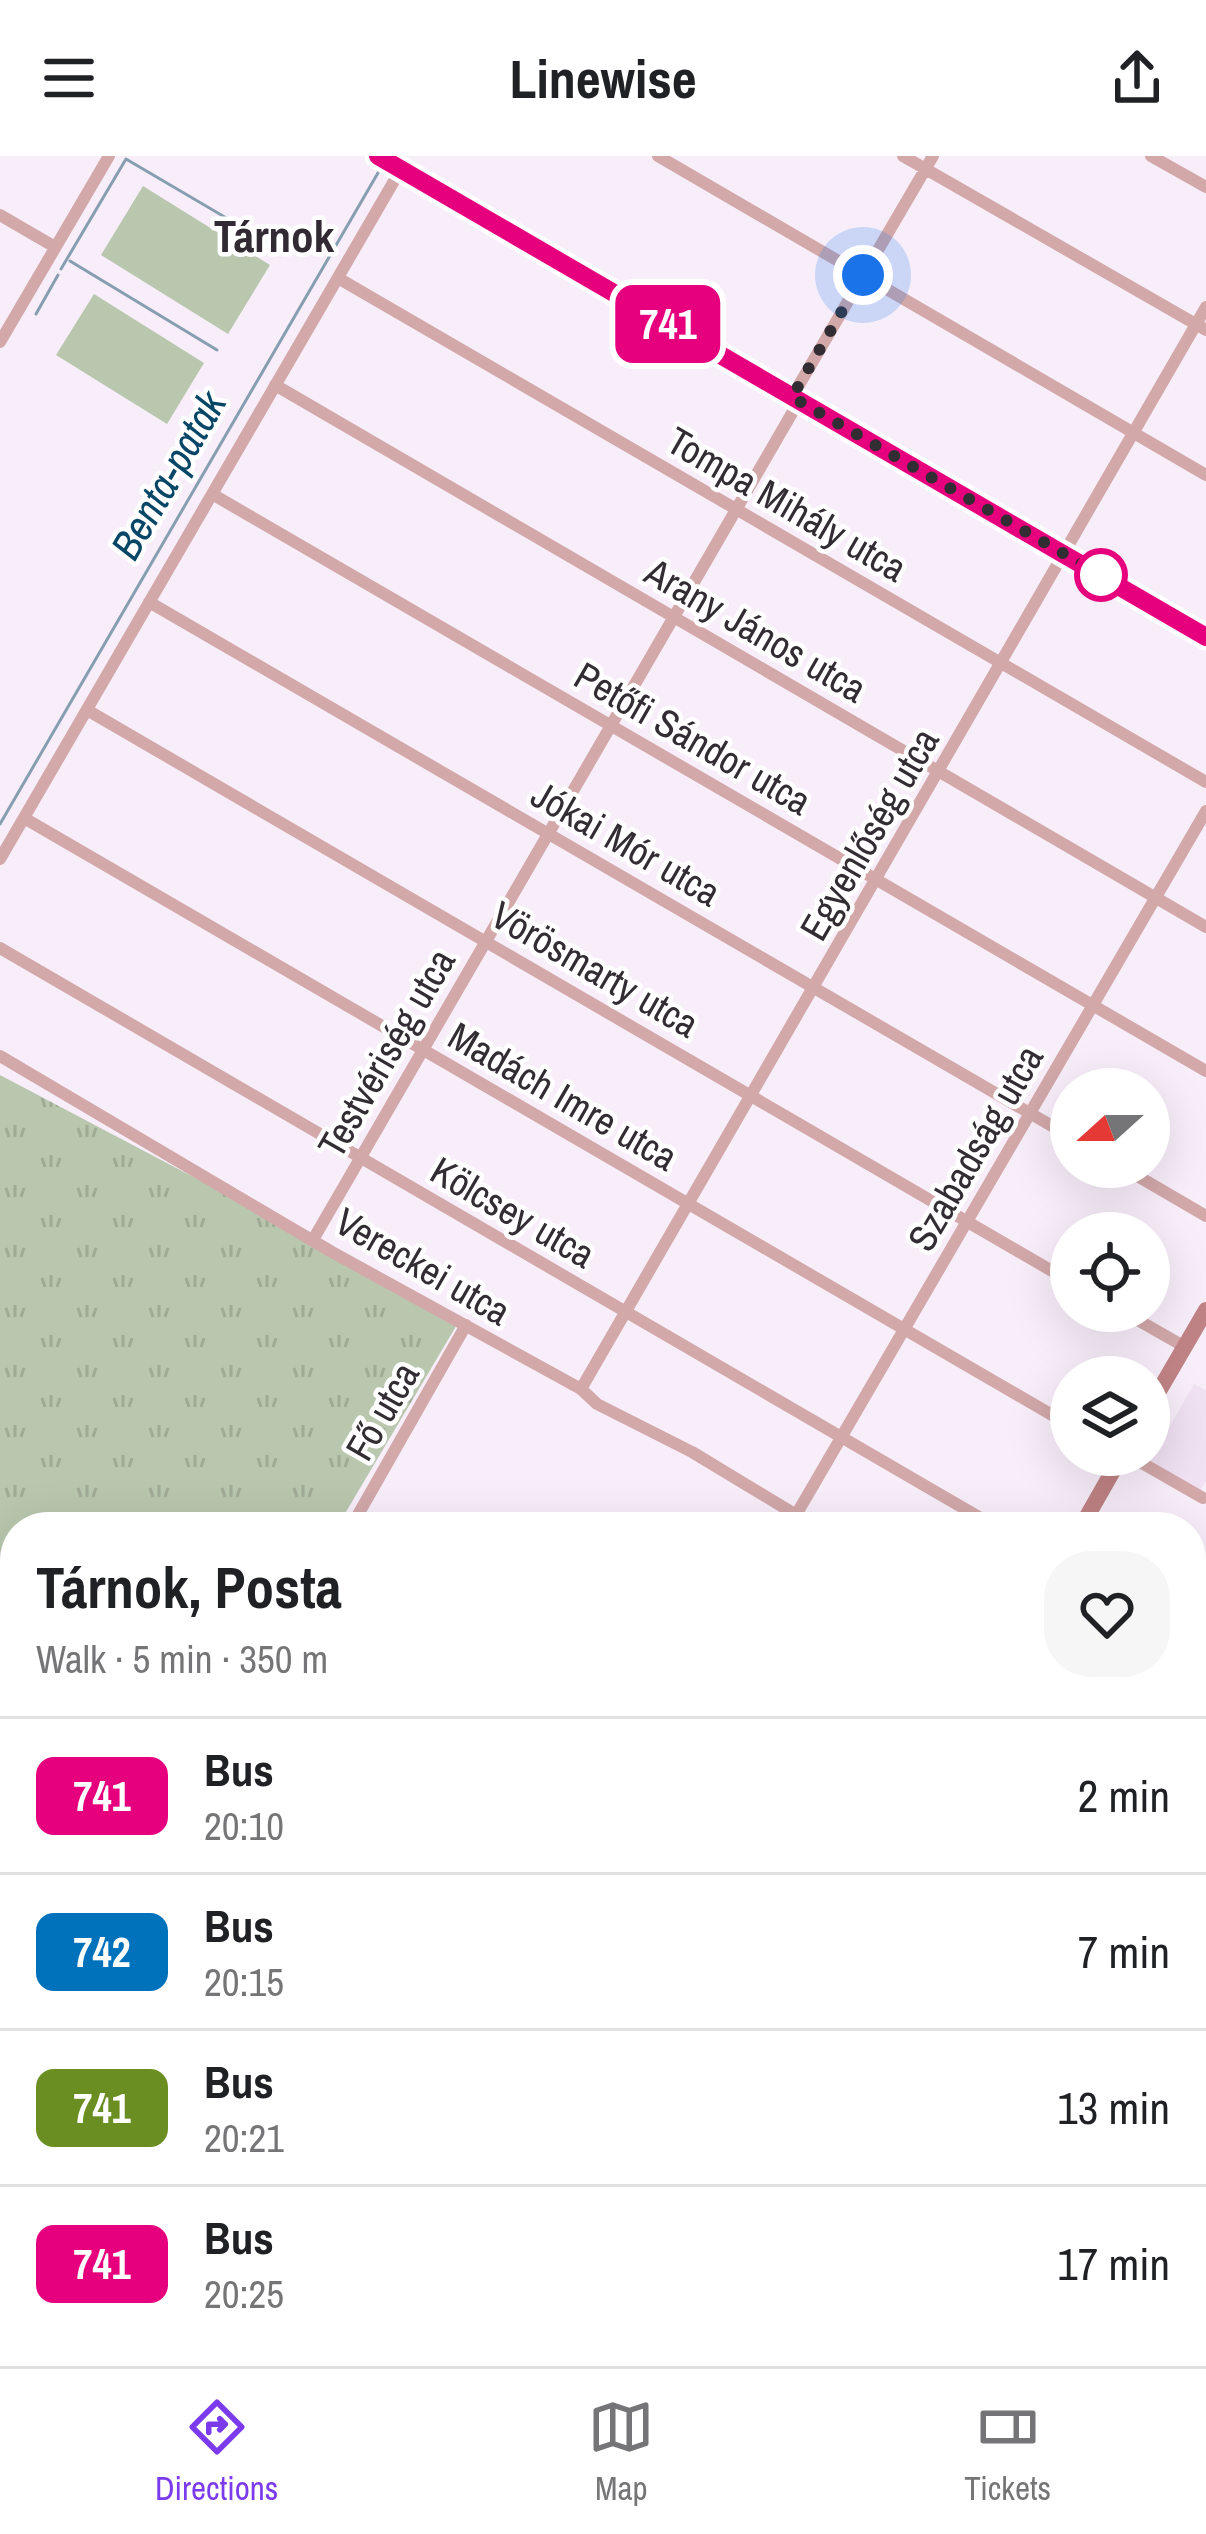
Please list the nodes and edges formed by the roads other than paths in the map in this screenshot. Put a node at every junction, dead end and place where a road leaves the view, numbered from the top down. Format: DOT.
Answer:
graph roads {
  1 [pos="109,156"];
  2 [pos="378,156"];
  3 [pos="658,156"];
  4 [pos="903,156"];
  5 [pos="1151,156"];
  6 [pos="929,162"];
  7 [pos="400,170"];
  8 [pos="1206,187"];
  9 [pos="0,215"];
  10 [pos="55,247"];
  11 [pos="863,275"];
  12 [pos="338,278"];
  13 [pos="1206,307"];
  14 [pos="1201,327"];
  15 [pos="0,342"];
  16 [pos="275,386"];
  17 [pos="796,399"];
  18 [pos="1134,433"];
  19 [pos="1206,475"];
  20 [pos="212,494"];
  21 [pos="736,509"];
  22 [pos="1065,554"];
  23 [pos="149,602"];
  24 [pos="674,617"];
  25 [pos="1206,637"];
  26 [pos="1002,664"];
  27 [pos="87,710"];
  28 [pos="611,725"];
  29 [pos="940,772"];
  30 [pos="1206,782"];
  31 [pos="1206,811"];
  32 [pos="24,818"];
  33 [pos="548,833"];
  34 [pos="0,859"];
  35 [pos="877,880"];
  36 [pos="1156,898"];
  37 [pos="1206,927"];
  38 [pos="486,941"];
  39 [pos="0,948"];
  40 [pos="814,988"];
  41 [pos="1093,1005"];
  42 [pos="423,1049"];
  43 [pos="0,1056"];
  44 [pos="1206,1071"];
  45 [pos="752,1096"];
  46 [pos="1030,1113"];
  47 [pos="1050,1125"];
  48 [pos="360,1157"];
  49 [pos="1158,1188"];
  50 [pos="689,1204"];
  51 [pos="1206,1216"];
  52 [pos="967,1222"];
  53 [pos="314,1238"];
  54 [pos="1050,1270"];
  55 [pos="1206,1310"];
  56 [pos="627,1312"];
  57 [pos="466,1325"];
  58 [pos="905,1328"];
  59 [pos="1159,1332"];
  60 [pos="1185,1347"];
  61 [pos="1170,1372"];
  62 [pos="581,1390"];
  63 [pos="1050,1414"];
  64 [pos="842,1438"];
  65 [pos="1111,1476"];
  66 [pos="1162,1476"];
  67 [pos="1203,1498"];
  68 [pos="360,1512"];
  69 [pos="791,1512"];
  70 [pos="798,1512"];
  71 [pos="970,1512"];
  72 [pos="1090,1512"];
  1 -- 10 [label="street"];
  2 -- 7 [label="street"];
  3 -- 11 [label="street"];
  4 -- 6 [label="street"];
  5 -- 8 [label="street"];
  6 -- 11 [label="street, Testvériség utca"];
  6 -- 14 [label="street"];
  7 -- 12 [label="street"];
  7 -- 17 [label="street"];
  9 -- 10 [label="street"];
  10 -- 15 [label="street"];
  11 -- 17 [label="street, Testvériség utca"];
  11 -- 18 [label="street"];
  12 -- 16 [label="street"];
  12 -- 21 [label="street, Tompa Mihály utca"];
  13 -- 14 [label="street, Egyenlőség utca"];
  14 -- 18 [label="street, Egyenlőség utca"];
  16 -- 20 [label="street"];
  16 -- 24 [label="street, Arany János utca"];
  17 -- 21 [label="street, Testvériség utca"];
  17 -- 22 [label="street"];
  18 -- 19 [label="street"];
  18 -- 22 [label="street, Egyenlőség utca"];
  20 -- 23 [label="street"];
  20 -- 28 [label="street, Petőfi Sándor utca"];
  21 -- 24 [label="street, Testvériség utca"];
  21 -- 26 [label="street, Tompa Mihály utca"];
  22 -- 25 [label="street"];
  22 -- 26 [label="street, Egyenlőség utca"];
  23 -- 27 [label="street"];
  23 -- 33 [label="street, Jókai Mór utca"];
  24 -- 28 [label="street, Testvériség utca"];
  24 -- 29 [label="street, Arany János utca"];
  26 -- 29 [label="street, Egyenlőség utca"];
  26 -- 30 [label="street, Tompa Mihály utca"];
  27 -- 32 [label="street"];
  27 -- 38 [label="street, Vörösmarty utca"];
  28 -- 33 [label="street, Testvériség utca"];
  28 -- 35 [label="street, Petőfi Sándor utca"];
  29 -- 35 [label="street, Egyenlőség utca"];
  29 -- 36 [label="street, Arany János utca"];
  31 -- 36 [label="street, Szabadság utca"];
  32 -- 34 [label="street"];
  32 -- 42 [label="street, Madách Imre utca"];
  33 -- 38 [label="street, Testvériség utca"];
  33 -- 40 [label="street, Jókai Mór utca"];
  35 -- 40 [label="street, Egyenlőség utca"];
  35 -- 41 [label="street, Petőfi Sándor utca"];
  36 -- 37 [label="street, Arany János utca"];
  36 -- 41 [label="street, Szabadság utca"];
  38 -- 42 [label="street, Testvériség utca"];
  38 -- 45 [label="street, Vörösmarty utca"];
  39 -- 48 [label="street, Kölcsey utca"];
  40 -- 45 [label="street, Egyenlőség utca"];
  40 -- 46 [label="street, Jókai Mór utca"];
  41 -- 44 [label="street, Petőfi Sándor utca"];
  41 -- 46 [label="street, Szabadság utca"];
  42 -- 48 [label="street, Testvériség utca"];
  42 -- 50 [label="street, Madách Imre utca"];
  43 -- 53 [label="street, Vereckei utca"];
  45 -- 50 [label="street, Egyenlőség utca"];
  45 -- 52 [label="street, Vörösmarty utca"];
  46 -- 47 [label="street, Jókai Mór utca"];
  46 -- 52 [label="street, Szabadság utca"];
  48 -- 53 [label="street, Testvériség utca"];
  48 -- 56 [label="street, Kölcsey utca"];
  49 -- 51 [label="street"];
  50 -- 56 [label="street, Egyenlőség utca"];
  50 -- 58 [label="street, Madách Imre utca"];
  52 -- 54 [label="street, Vörösmarty utca"];
  52 -- 58 [label="street, Szabadság utca"];
  53 -- 57 [label="street, Vereckei utca"];
  55 -- 60 [label="street"];
  56 -- 62 [label="street, Egyenlőség utca"];
  56 -- 64 [label="street, Kölcsey utca"];
  57 -- 62 [label="street, Vereckei utca"];
  57 -- 68 [label="street, Fő utca"];
  58 -- 63 [label="street, Madách Imre utca"];
  58 -- 64 [label="street, Szabadság utca"];
  59 -- 60 [label="street"];
  60 -- 61 [label="street"];
  62 -- 69 [label="street, Vereckei utca"];
  64 -- 70 [label="street, Szabadság utca"];
  64 -- 71 [label="street, Kölcsey utca"];
  65 -- 72 [label="street"];
  66 -- 67 [label="street"];
}
